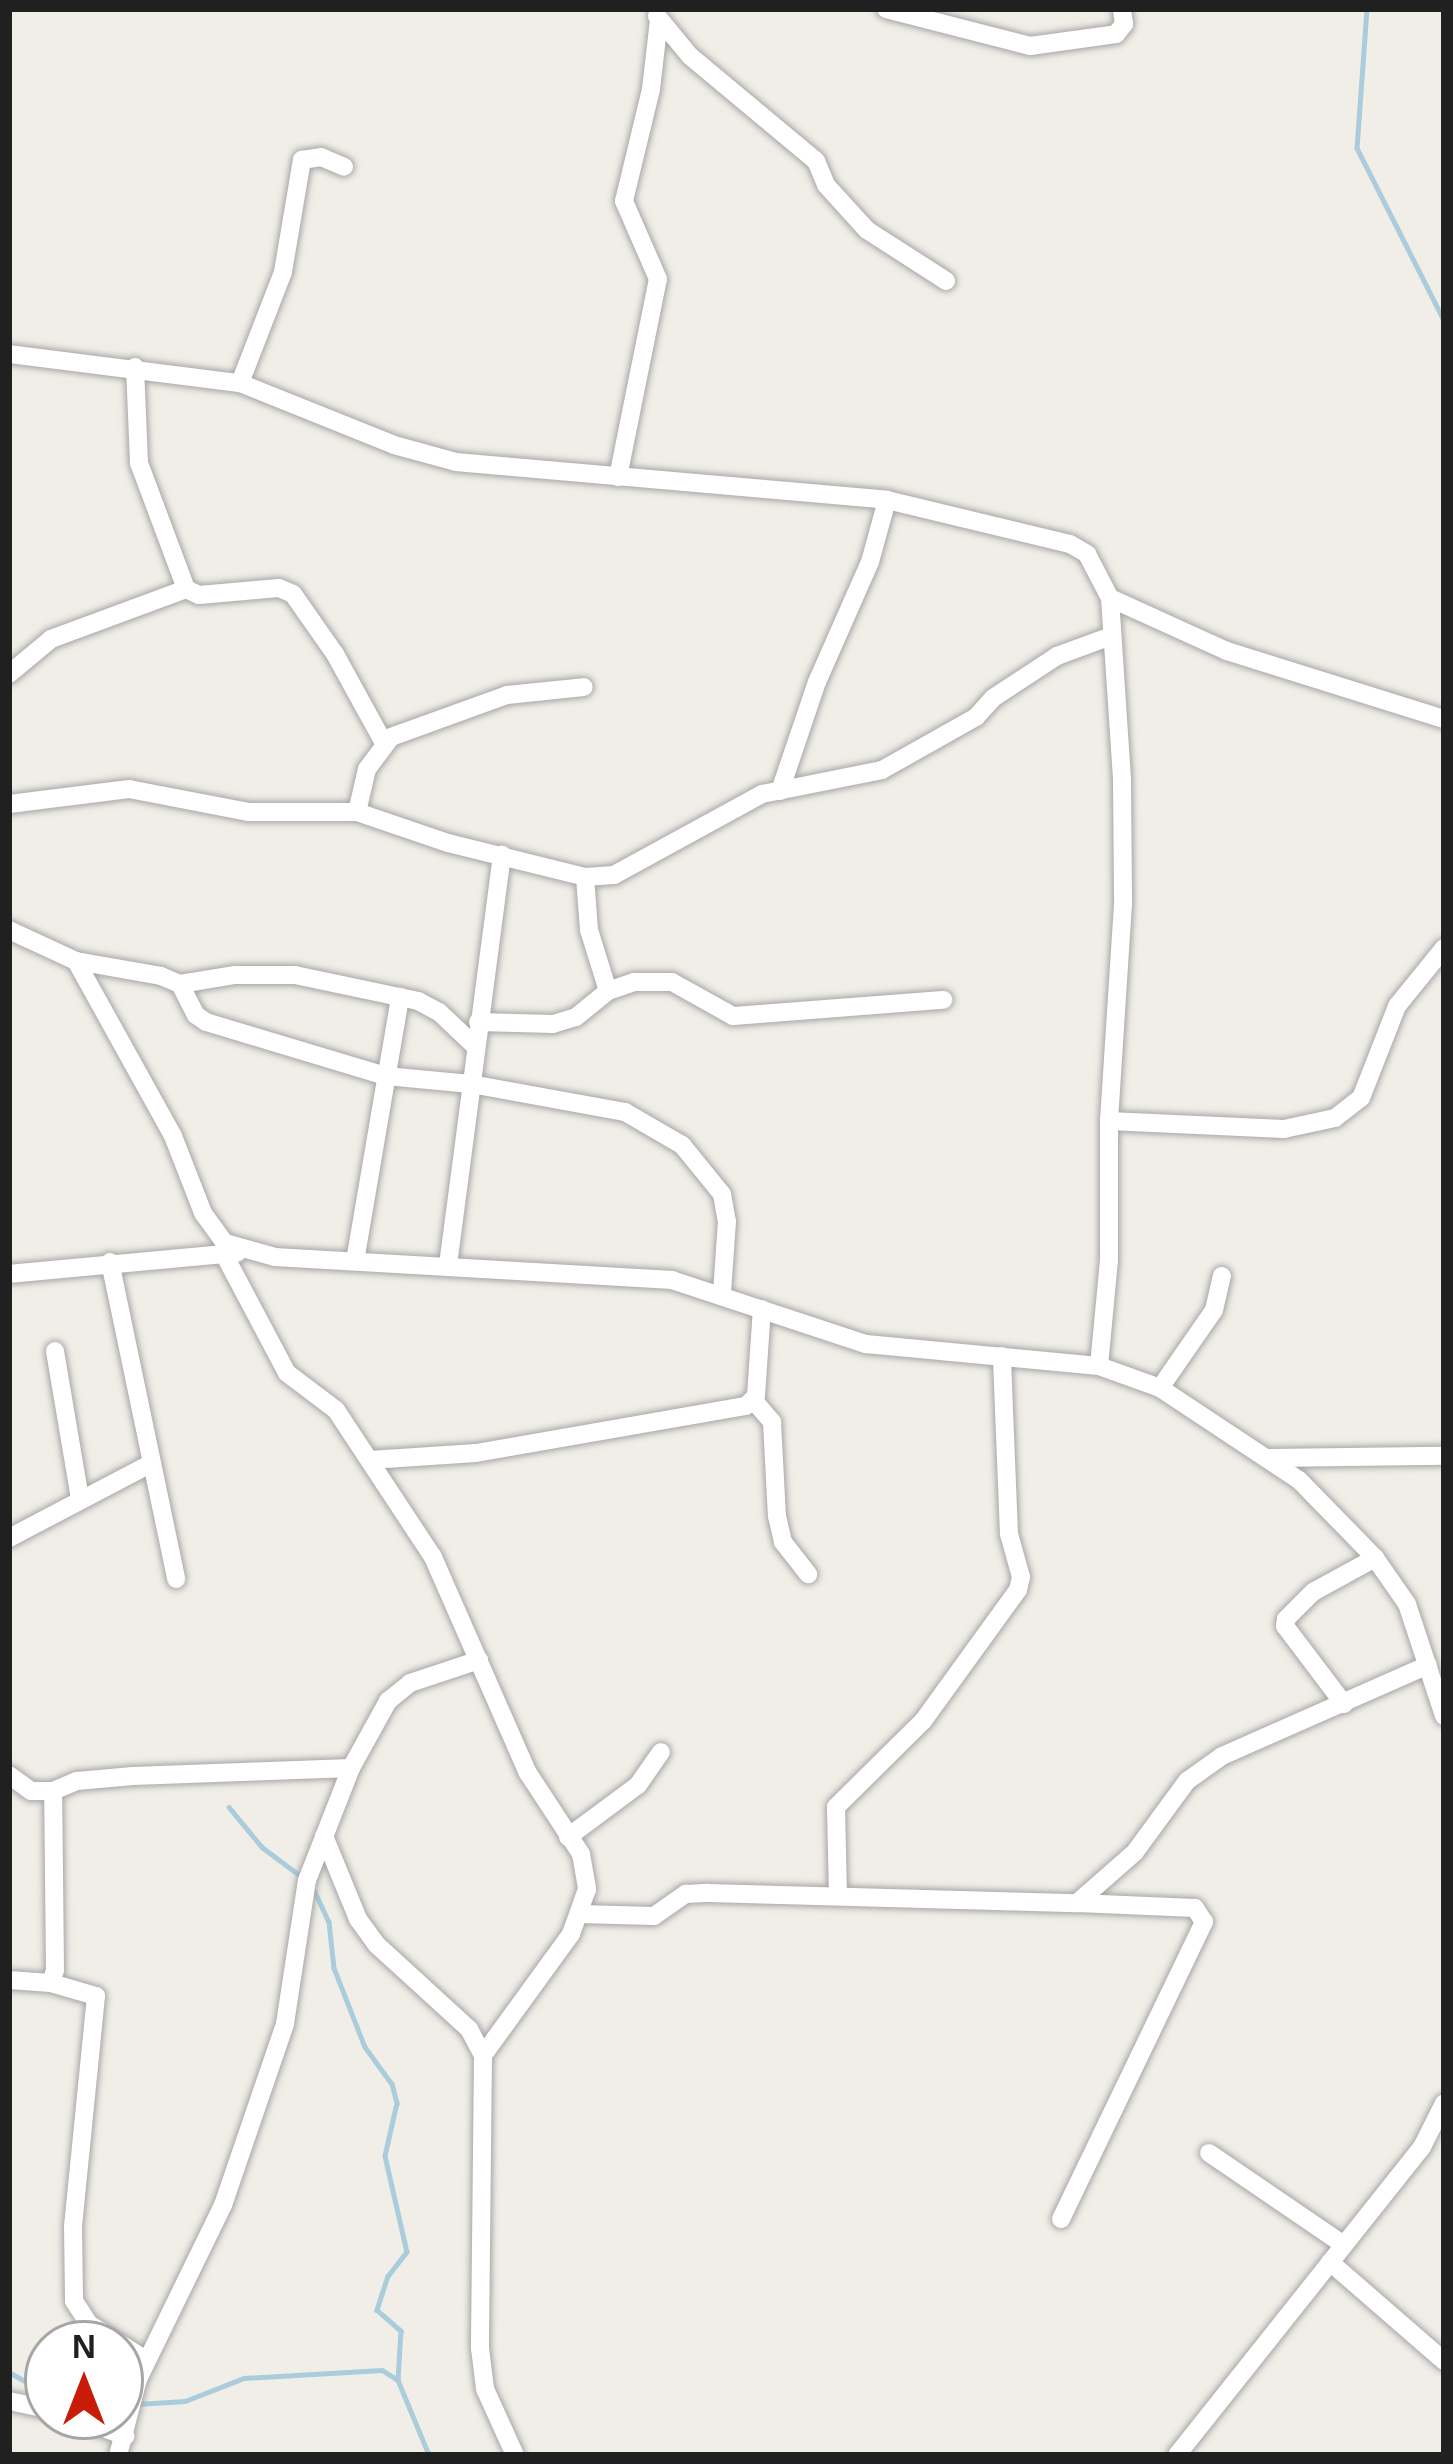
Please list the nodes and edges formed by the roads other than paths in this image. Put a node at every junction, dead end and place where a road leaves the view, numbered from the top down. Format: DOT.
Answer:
graph roads {
  1 [pos="886,9"];
  2 [pos="1122,9"];
  3 [pos="657,14"];
  4 [pos="344,167"];
  5 [pos="946,281"];
  6 [pos="9,354"];
  7 [pos="135,367"];
  8 [pos="240,382"];
  9 [pos="618,478"];
  10 [pos="887,500"];
  11 [pos="186,589"];
  12 [pos="1110,598"];
  13 [pos="1111,637"];
  14 [pos="9,674"];
  15 [pos="584,687"];
  16 [pos="1444,719"];
  17 [pos="384,743"];
  18 [pos="780,791"];
  19 [pos="9,804"];
  20 [pos="357,812"];
  21 [pos="502,855"];
  22 [pos="585,877"];
  23 [pos="9,930"];
  24 [pos="1444,948"];
  25 [pos="76,962"];
  26 [pos="180,985"];
  27 [pos="608,991"];
  28 [pos="400,998"];
  29 [pos="944,1000"];
  30 [pos="478,1022"];
  31 [pos="475,1046"];
  32 [pos="386,1076"];
  33 [pos="471,1084"];
  34 [pos="1109,1121"];
  35 [pos="234,1254"];
  36 [pos="355,1261"];
  37 [pos="110,1262"];
  38 [pos="448,1265"];
  39 [pos="9,1274"];
  40 [pos="1222,1276"];
  41 [pos="722,1292"];
  42 [pos="762,1309"];
  43 [pos="55,1351"];
  44 [pos="1002,1356"];
  45 [pos="1100,1366"];
  46 [pos="1160,1388"];
  47 [pos="754,1401"];
  48 [pos="1444,1456"];
  49 [pos="1269,1458"];
  50 [pos="370,1460"];
  51 [pos="152,1462"];
  52 [pos="80,1499"];
  53 [pos="9,1538"];
  54 [pos="1375,1558"];
  55 [pos="808,1574"];
  56 [pos="176,1579"];
  57 [pos="479,1660"];
  58 [pos="1428,1665"];
  59 [pos="1344,1704"];
  60 [pos="1444,1716"];
  61 [pos="661,1752"];
  62 [pos="351,1768"];
  63 [pos="9,1775"];
  64 [pos="53,1791"];
  65 [pos="324,1836"];
  66 [pos="568,1837"];
  67 [pos="838,1896"];
  68 [pos="1077,1903"];
  69 [pos="580,1913"];
  70 [pos="9,1980"];
  71 [pos="51,1983"];
  72 [pos="483,2055"];
  73 [pos="1444,2103"];
  74 [pos="1209,2153"];
  75 [pos="1060,2219"];
  76 [pos="1344,2245"];
  77 [pos="1330,2261"];
  78 [pos="146,2360"];
  79 [pos="1444,2361"];
  80 [pos="122,2446"];
  81 [pos="515,2455"];
  82 [pos="1177,2455"];
  1 -- 2 [label="street"];
  3 -- 5 [label="street"];
  3 -- 9 [label="street"];
  4 -- 8 [label="street"];
  6 -- 7 [label="street"];
  7 -- 8 [label="street"];
  7 -- 11 [label="street"];
  8 -- 9 [label="street"];
  9 -- 10 [label="street"];
  10 -- 12 [label="street"];
  10 -- 18 [label="street"];
  11 -- 14 [label="street"];
  11 -- 17 [label="street"];
  12 -- 13 [label="street"];
  12 -- 16 [label="street"];
  13 -- 18 [label="street"];
  13 -- 34 [label="street"];
  15 -- 17 [label="street"];
  17 -- 20 [label="street"];
  18 -- 22 [label="street"];
  19 -- 20 [label="street"];
  20 -- 21 [label="street"];
  21 -- 22 [label="street"];
  21 -- 30 [label="street"];
  22 -- 27 [label="street"];
  23 -- 25 [label="street"];
  24 -- 34 [label="street"];
  25 -- 26 [label="street"];
  25 -- 35 [label="street"];
  26 -- 28 [label="street"];
  26 -- 32 [label="street"];
  27 -- 29 [label="street"];
  27 -- 30 [label="street"];
  28 -- 31 [label="street"];
  28 -- 32 [label="street"];
  30 -- 31 [label="street"];
  31 -- 33 [label="street"];
  32 -- 33 [label="street"];
  32 -- 36 [label="street"];
  33 -- 38 [label="street"];
  33 -- 41 [label="street"];
  34 -- 45 [label="street"];
  35 -- 36 [label="street"];
  35 -- 37 [label="street"];
  35 -- 50 [label="street"];
  36 -- 38 [label="street"];
  37 -- 39 [label="street"];
  37 -- 51 [label="street"];
  38 -- 41 [label="street"];
  40 -- 46 [label="street"];
  41 -- 42 [label="street"];
  42 -- 44 [label="street"];
  42 -- 47 [label="street"];
  43 -- 52 [label="street"];
  44 -- 45 [label="street"];
  44 -- 67 [label="street"];
  45 -- 46 [label="street"];
  46 -- 49 [label="street"];
  47 -- 50 [label="street"];
  47 -- 55 [label="street"];
  48 -- 49 [label="street"];
  49 -- 54 [label="street"];
  50 -- 57 [label="street"];
  51 -- 52 [label="street"];
  51 -- 56 [label="street"];
  52 -- 53 [label="street"];
  54 -- 58 [label="street"];
  54 -- 59 [label="street"];
  57 -- 62 [label="street"];
  57 -- 66 [label="street"];
  58 -- 59 [label="street"];
  58 -- 60 [label="street"];
  59 -- 68 [label="street"];
  61 -- 66 [label="street"];
  62 -- 64 [label="street"];
  62 -- 65 [label="street"];
  63 -- 64 [label="street"];
  64 -- 71 [label="street"];
  65 -- 72 [label="street"];
  65 -- 78 [label="street"];
  66 -- 69 [label="street"];
  67 -- 68 [label="street"];
  67 -- 69 [label="street"];
  68 -- 75 [label="street"];
  69 -- 72 [label="street"];
  70 -- 71 [label="street"];
  71 -- 78 [label="street"];
  72 -- 81 [label="street"];
  73 -- 76 [label="street"];
  74 -- 76 [label="street"];
  76 -- 77 [label="street"];
  77 -- 79 [label="street"];
  77 -- 82 [label="street"];
  78 -- 80 [label="street"];
}
